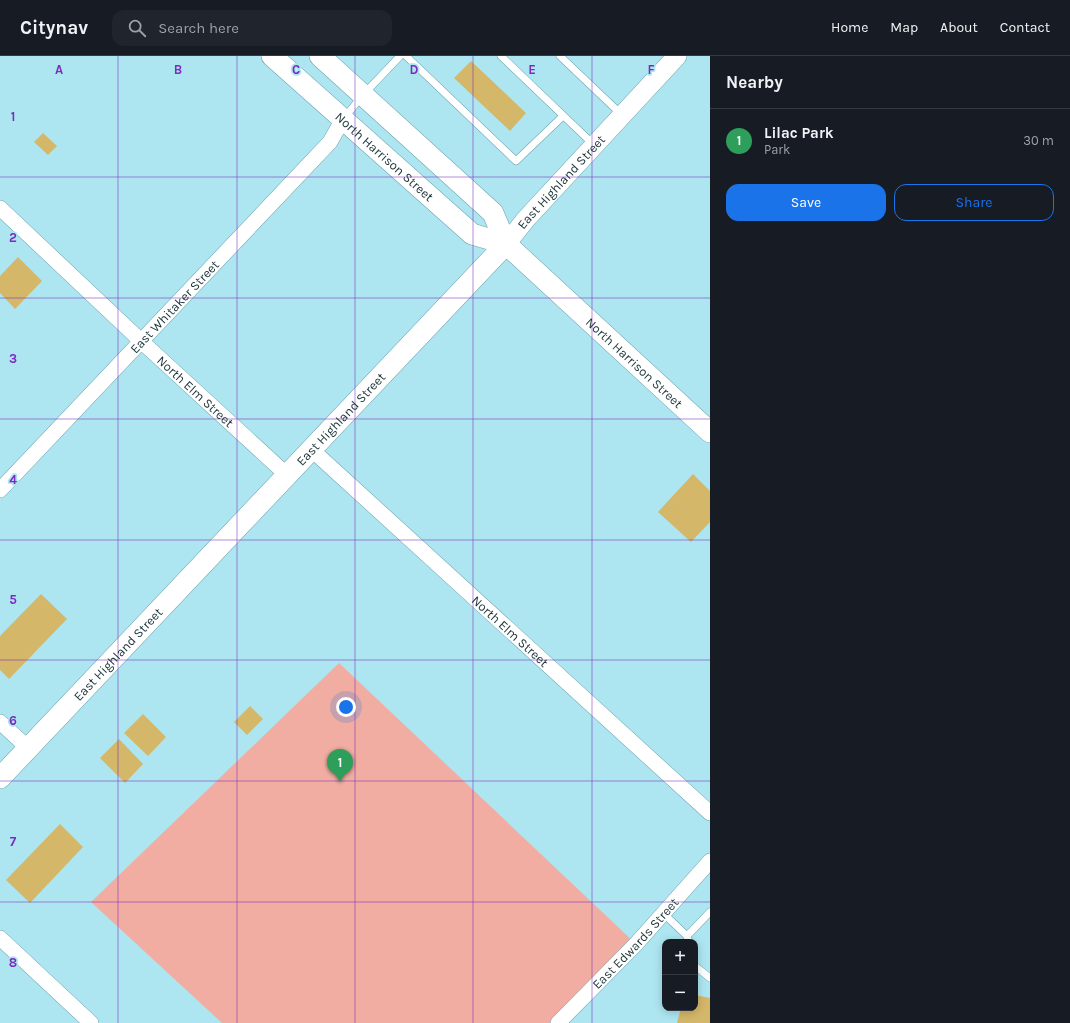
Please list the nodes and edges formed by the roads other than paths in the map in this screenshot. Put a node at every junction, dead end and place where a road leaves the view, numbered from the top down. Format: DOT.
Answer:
graph roads {
  1 [pos="272,56"];
  2 [pos="320,56"];
  3 [pos="400,56"];
  4 [pos="406,56"];
  5 [pos="501,56"];
  6 [pos="560,56"];
  7 [pos="677,56"];
  8 [pos="363,95"];
  9 [pos="622,115"];
  10 [pos="563,116"];
  11 [pos="343,119"];
  12 [pos="595,146"];
  13 [pos="0,208"];
  14 [pos="506,244"];
  15 [pos="141,341"];
  16 [pos="710,432"];
  17 [pos="311,449"];
  18 [pos="287,475"];
  19 [pos="0,490"];
  20 [pos="0,722"];
  21 [pos="28,748"];
  22 [pos="0,778"];
  23 [pos="710,813"];
  24 [pos="710,860"];
  25 [pos="710,912"];
  26 [pos="663,913"];
  27 [pos="0,938"];
  28 [pos="688,939"];
  29 [pos="698,968"];
  30 [pos="710,978"];
  31 [pos="91,1023"];
  32 [pos="558,1023"];
  1 -- 11 [label="main road, North Harrison Street"];
  2 -- 8 [label="main road, North Harrison Street"];
  3 -- 8 [label="lane"];
  4 -- 10 [label="lane"];
  5 -- 10 [label="lane"];
  6 -- 9 [label="lane"];
  7 -- 9 [label="street, East Highland Street"];
  8 -- 11 [label="lane"];
  8 -- 14 [label="main road, North Harrison Street"];
  9 -- 12 [label="street, East Highland Street"];
  10 -- 12 [label="lane"];
  11 -- 14 [label="main road, North Harrison Street"];
  11 -- 15 [label="street, East Whitaker Street"];
  12 -- 14 [label="street, East Highland Street"];
  13 -- 15 [label="street, North Elm Street"];
  14 -- 16 [label="main road, North Harrison Street"];
  14 -- 17 [label="main road, East Highland Street"];
  15 -- 18 [label="street, North Elm Street"];
  15 -- 19 [label="street, East Whitaker Street"];
  17 -- 18 [label="main road, East Highland Street"];
  17 -- 23 [label="street, North Elm Street"];
  18 -- 21 [label="main road, East Highland Street"];
  20 -- 21 [label="street"];
  21 -- 22 [label="main road, East Highland Street"];
  24 -- 26 [label="street, East Edwards Street"];
  25 -- 28 [label="lane"];
  26 -- 28 [label="lane"];
  26 -- 32 [label="street, East Edwards Street"];
  27 -- 31 [label="street"];
  29 -- 30 [label="lane"];
}
